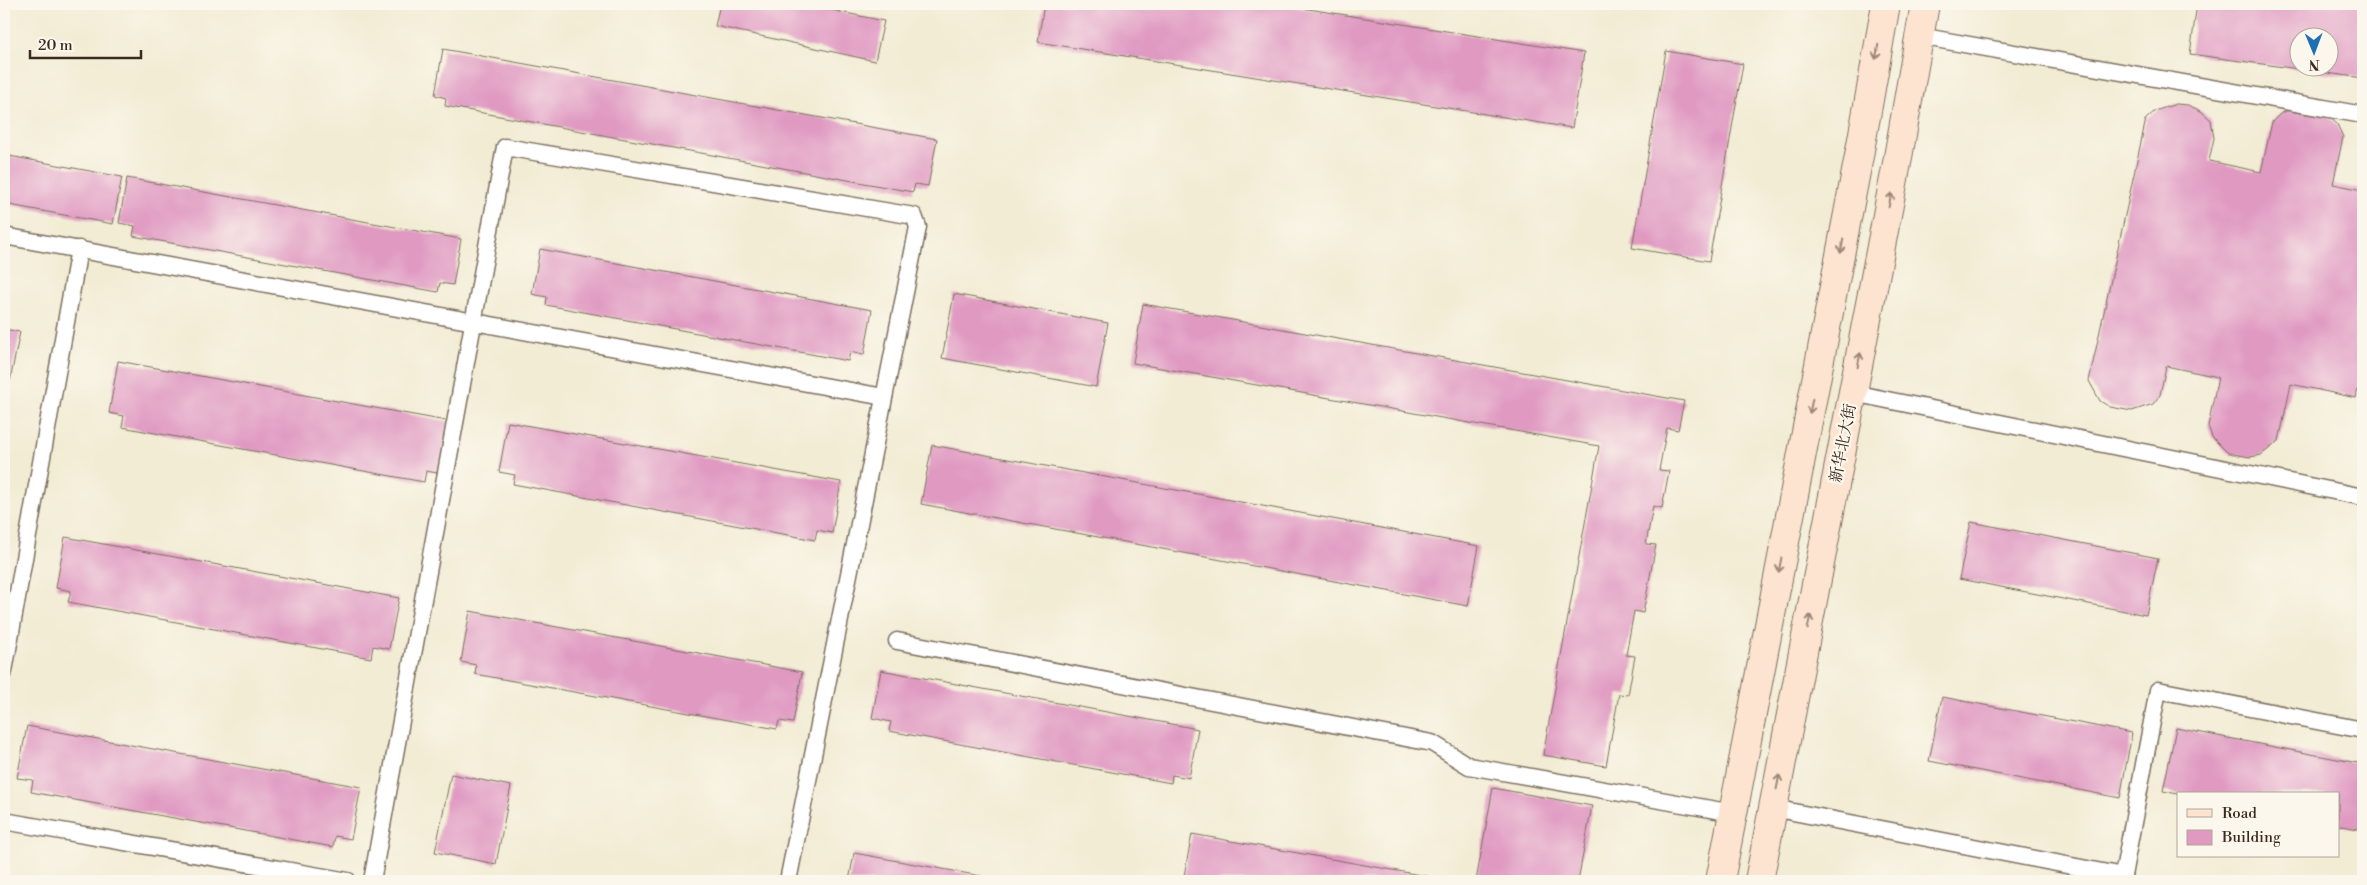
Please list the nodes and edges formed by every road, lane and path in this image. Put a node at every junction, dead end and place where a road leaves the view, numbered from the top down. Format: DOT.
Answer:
graph roads {
  1 [pos="1886,4"];
  2 [pos="1925,4"];
  3 [pos="1920,36"];
  4 [pos="2363,115"];
  5 [pos="4,236"];
  6 [pos="79,249"];
  7 [pos="473,321"];
  8 [pos="1853,393"];
  9 [pos="884,397"];
  10 [pos="2363,497"];
  11 [pos="897,641"];
  12 [pos="4,671"];
  13 [pos="2363,730"];
  14 [pos="1773,808"];
  15 [pos="1733,813"];
  16 [pos="4,820"];
  17 [pos="2122,878"];
  18 [pos="348,881"];
  19 [pos="372,881"];
  20 [pos="788,881"];
  21 [pos="1720,881"];
  22 [pos="1759,881"];
  1 -- 15 [label="main road, one-way"];
  2 -- 3 [label="main road, 新华北大街"];
  3 -- 4 [label="lane"];
  8 -- 3 [label="main road, 新华北大街, one-way"];
  5 -- 6 [label="lane"];
  6 -- 7 [label="lane"];
  6 -- 12 [label="lane"];
  7 -- 9 [label="lane"];
  7 -- 9 [label="lane"];
  7 -- 19 [label="lane"];
  8 -- 10 [label="lane"];
  14 -- 8 [label="main road, 新华北大街, one-way"];
  9 -- 20 [label="lane"];
  11 -- 15 [label="lane"];
  13 -- 17 [label="lane"];
  14 -- 17 [label="lane"];
  14 -- 22 [label="main road, 新华北大街"];
  15 -- 21 [label="main road"];
  16 -- 18 [label="lane"];
}
